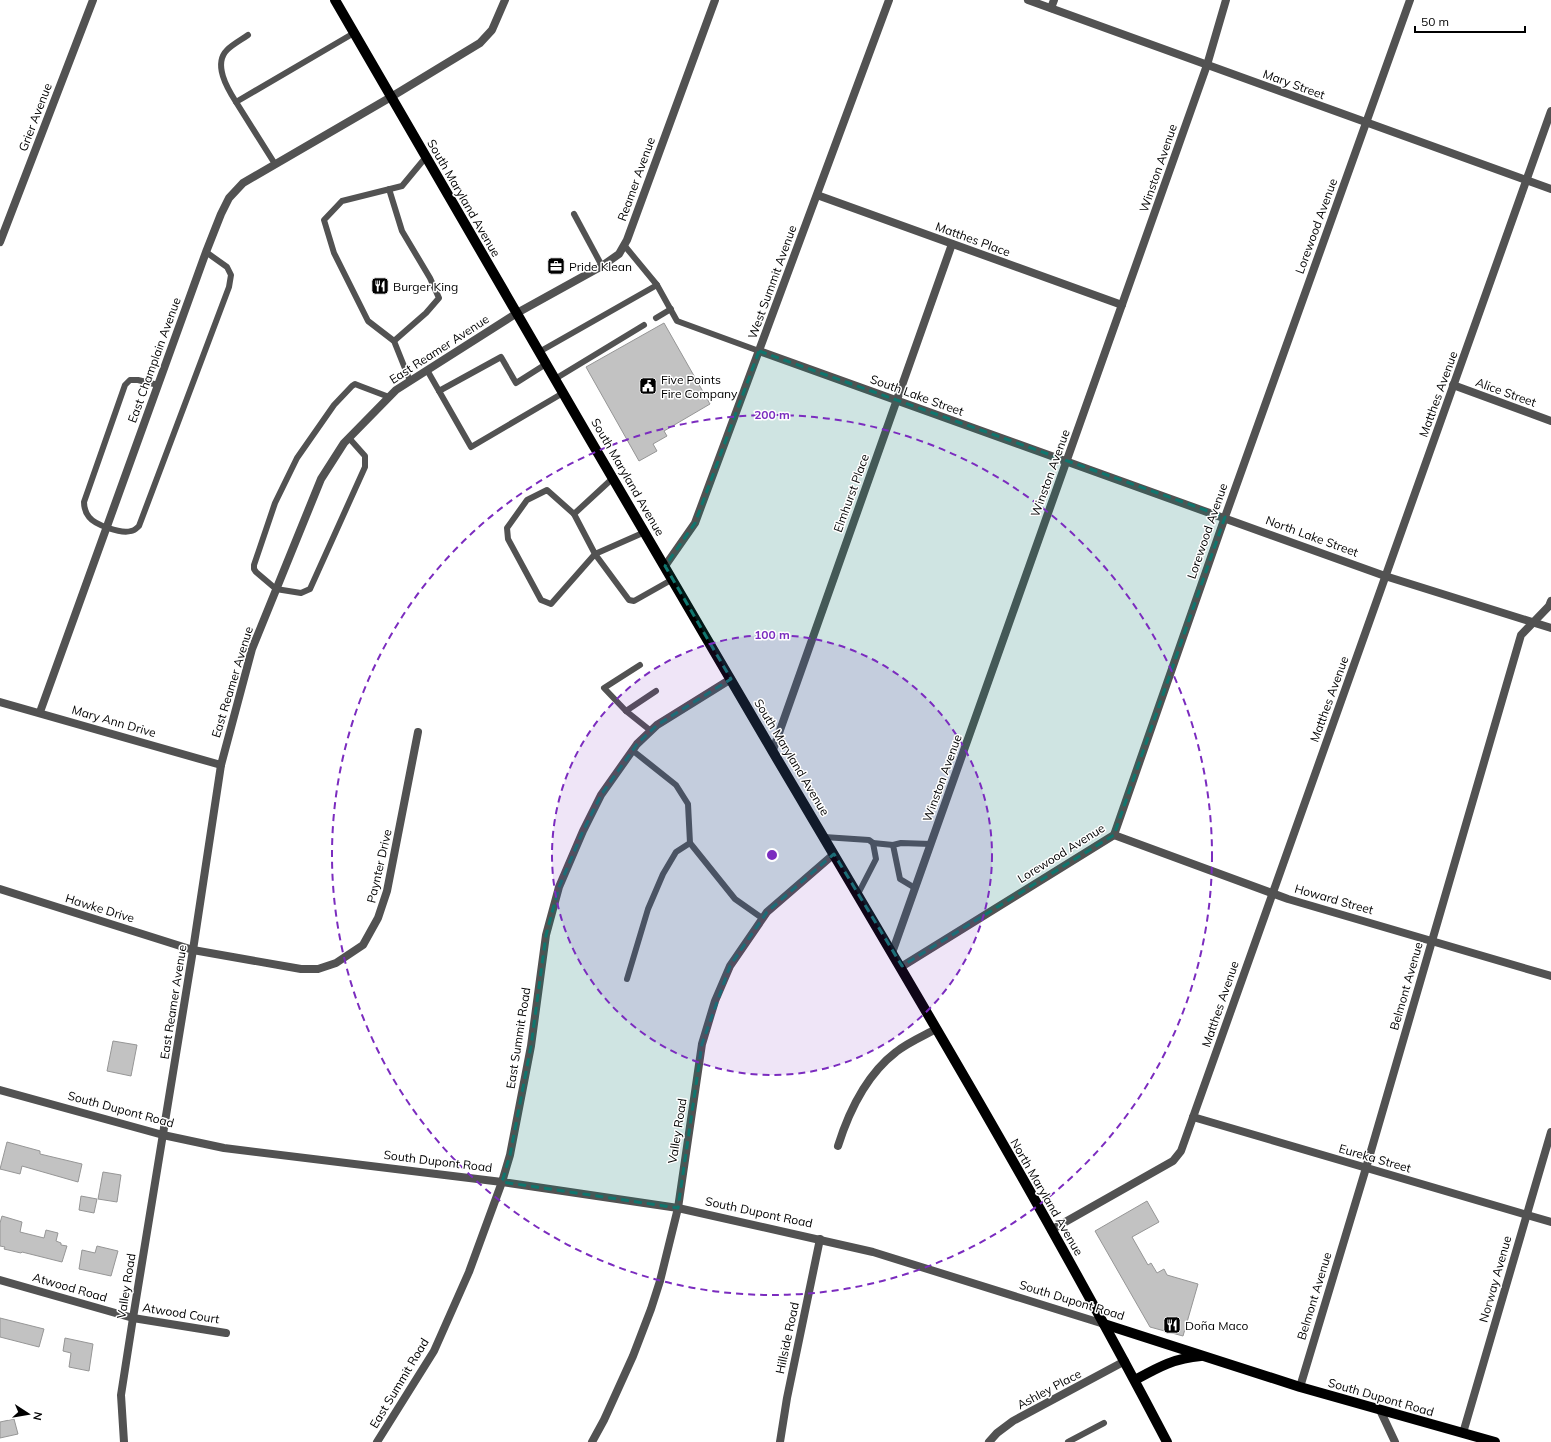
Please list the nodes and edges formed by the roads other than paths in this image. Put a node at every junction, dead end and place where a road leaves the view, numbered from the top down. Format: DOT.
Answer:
graph roads {
  1 [pos="93,0"];
  2 [pos="335,0"];
  3 [pos="505,0"];
  4 [pos="715,0"];
  5 [pos="889,0"];
  6 [pos="1028,0"];
  7 [pos="1054,0"];
  8 [pos="1226,0"];
  9 [pos="1410,0"];
  10 [pos="1051,8"];
  11 [pos="354,33"];
  12 [pos="248,35"];
  13 [pos="1207,65"];
  14 [pos="391,97"];
  15 [pos="236,102"];
  16 [pos="1551,112"];
  17 [pos="1366,123"];
  18 [pos="426,157"];
  19 [pos="275,164"];
  20 [pos="1526,181"];
  21 [pos="389,189"];
  22 [pos="1551,189"];
  23 [pos="817,195"];
  24 [pos="574,214"];
  25 [pos="0,242"];
  26 [pos="952,244"];
  27 [pos="624,245"];
  28 [pos="206,252"];
  29 [pos="602,266"];
  30 [pos="658,285"];
  31 [pos="1122,305"];
  32 [pos="671,309"];
  33 [pos="516,313"];
  34 [pos="656,318"];
  35 [pos="644,325"];
  36 [pos="394,341"];
  37 [pos="759,351"];
  38 [pos="539,352"];
  39 [pos="546,364"];
  40 [pos="427,370"];
  41 [pos="555,379"];
  42 [pos="410,381"];
  43 [pos="158,385"];
  44 [pos="1454,385"];
  45 [pos="439,391"];
  46 [pos="563,393"];
  47 [pos="389,397"];
  48 [pos="897,400"];
  49 [pos="1551,420"];
  50 [pos="349,438"];
  51 [pos="1067,461"];
  52 [pos="614,478"];
  53 [pos="574,514"];
  54 [pos="1225,517"];
  55 [pos="106,528"];
  56 [pos="645,532"];
  57 [pos="595,554"];
  58 [pos="665,566"];
  59 [pos="1385,576"];
  60 [pos="673,579"];
  61 [pos="276,589"];
  62 [pos="1551,601"];
  63 [pos="1533,622"];
  64 [pos="1551,628"];
  65 [pos="640,665"];
  66 [pos="731,679"];
  67 [pos="656,691"];
  68 [pos="0,702"];
  69 [pos="626,711"];
  70 [pos="40,712"];
  71 [pos="651,731"];
  72 [pos="418,732"];
  73 [pos="632,750"];
  74 [pos="773,750"];
  75 [pos="220,765"];
  76 [pos="1114,835"];
  77 [pos="824,837"];
  78 [pos="690,843"];
  79 [pos="874,843"];
  80 [pos="931,844"];
  81 [pos="892,845"];
  82 [pos="834,854"];
  83 [pos="915,888"];
  84 [pos="0,889"];
  85 [pos="1272,893"];
  86 [pos="858,894"];
  87 [pos="762,918"];
  88 [pos="1432,940"];
  89 [pos="193,950"];
  90 [pos="892,952"];
  91 [pos="901,967"];
  92 [pos="1551,976"];
  93 [pos="626,979"];
  94 [pos="936,1029"];
  95 [pos="0,1090"];
  96 [pos="1193,1117"];
  97 [pos="1551,1132"];
  98 [pos="163,1135"];
  99 [pos="838,1146"];
  100 [pos="1366,1168"];
  101 [pos="502,1182"];
  102 [pos="678,1208"];
  103 [pos="1526,1215"];
  104 [pos="1551,1222"];
  105 [pos="1051,1230"];
  106 [pos="820,1239"];
  107 [pos="0,1280"];
  108 [pos="132,1318"];
  109 [pos="1104,1324"];
  110 [pos="226,1333"];
  111 [pos="1204,1355"];
  112 [pos="1125,1361"];
  113 [pos="1135,1380"];
  114 [pos="1300,1387"];
  115 [pos="1380,1410"];
  116 [pos="1104,1423"];
  117 [pos="1463,1433"];
  118 [pos="1165,1441"];
  119 [pos="124,1442"];
  120 [pos="377,1442"];
  121 [pos="592,1442"];
  122 [pos="780,1442"];
  123 [pos="989,1442"];
  124 [pos="1068,1442"];
  125 [pos="1395,1442"];
  126 [pos="1495,1442"];
  1 -- 25 [label="street, Grier Avenue"];
  2 -- 11 [label="main road, South Maryland Avenue"];
  3 -- 14 [label="street, East Champlain Avenue"];
  4 -- 27 [label="street, Reamer Avenue"];
  5 -- 23 [label="street, West Summit Avenue"];
  6 -- 10 [label="street, Mary Street"];
  7 -- 10 [label="street"];
  8 -- 13 [label="street, Winston Avenue"];
  9 -- 17 [label="street, Lorewood Avenue"];
  10 -- 13 [label="street, Mary Street"];
  11 -- 14 [label="main road, South Maryland Avenue"];
  11 -- 15 [label="lane"];
  12 -- 15 [label="lane"];
  13 -- 17 [label="street, Mary Street"];
  13 -- 31 [label="street, Winston Avenue"];
  14 -- 18 [label="main road, South Maryland Avenue"];
  14 -- 19 [label="street, East Champlain Avenue"];
  15 -- 19 [label="lane"];
  16 -- 20 [label="street, Matthes Avenue"];
  17 -- 20 [label="street, Mary Street"];
  17 -- 54 [label="street, Lorewood Avenue"];
  18 -- 21 [label="lane"];
  18 -- 33 [label="main road, South Maryland Avenue"];
  19 -- 28 [label="street, East Champlain Avenue"];
  20 -- 22 [label="street, Mary Street"];
  20 -- 44 [label="street, Matthes Avenue"];
  21 -- 36 [label="lane"];
  21 -- 36 [label="lane"];
  23 -- 26 [label="street, Matthes Place"];
  23 -- 37 [label="street, West Summit Avenue"];
  24 -- 29 [label="lane"];
  26 -- 31 [label="street, Matthes Place"];
  26 -- 48 [label="street, Elmhurst Place"];
  27 -- 29 [label="street, Reamer Avenue"];
  27 -- 30 [label="lane"];
  28 -- 43 [label="street, East Champlain Avenue"];
  28 -- 55 [label="lane"];
  29 -- 33 [label="street, Reamer Avenue"];
  30 -- 32 [label="lane"];
  30 -- 38 [label="lane"];
  31 -- 51 [label="street, Winston Avenue"];
  32 -- 34 [label="lane"];
  32 -- 37 [label="lane"];
  33 -- 38 [label="main road, South Maryland Avenue"];
  33 -- 40 [label="street, East Reamer Avenue"];
  35 -- 41 [label="lane"];
  36 -- 42 [label="lane"];
  37 -- 48 [label="street, South Lake Street"];
  37 -- 58 [label="street, West Summit Avenue"];
  38 -- 39 [label="main road, South Maryland Avenue"];
  39 -- 41 [label="main road, South Maryland Avenue"];
  39 -- 45 [label="lane"];
  40 -- 42 [label="street, East Reamer Avenue"];
  40 -- 45 [label="lane"];
  41 -- 46 [label="main road, South Maryland Avenue"];
  42 -- 47 [label="street, East Reamer Avenue"];
  43 -- 55 [label="street, East Champlain Avenue"];
  43 -- 55 [label="lane"];
  44 -- 49 [label="street, Alice Street"];
  44 -- 59 [label="street, Matthes Avenue"];
  45 -- 46 [label="lane"];
  46 -- 52 [label="main road, South Maryland Avenue"];
  47 -- 50 [label="street, East Reamer Avenue"];
  47 -- 61 [label="lane"];
  48 -- 51 [label="street, South Lake Street"];
  48 -- 74 [label="street, Elmhurst Place"];
  50 -- 61 [label="street, East Reamer Avenue"];
  50 -- 61 [label="lane"];
  51 -- 54 [label="street, North Lake Street"];
  51 -- 80 [label="street, Winston Avenue"];
  52 -- 53 [label="lane"];
  52 -- 56 [label="main road, South Maryland Avenue"];
  53 -- 57 [label="lane"];
  53 -- 57 [label="lane"];
  54 -- 59 [label="street, North Lake Street"];
  54 -- 76 [label="street, Lorewood Avenue"];
  55 -- 70 [label="street, East Champlain Avenue"];
  56 -- 57 [label="lane"];
  56 -- 58 [label="main road, South Maryland Avenue"];
  57 -- 60 [label="lane"];
  58 -- 60 [label="main road, South Maryland Avenue"];
  59 -- 63 [label="street, North Lake Street"];
  59 -- 85 [label="street, Matthes Avenue"];
  60 -- 66 [label="main road, South Maryland Avenue"];
  61 -- 75 [label="street, East Reamer Avenue"];
  62 -- 63 [label="street, Belmont Avenue"];
  63 -- 64 [label="street, North Lake Street"];
  63 -- 88 [label="street, Belmont Avenue"];
  65 -- 69 [label="lane"];
  66 -- 71 [label="street, East Summit Road"];
  66 -- 74 [label="main road, South Maryland Avenue"];
  67 -- 69 [label="lane"];
  68 -- 70 [label="street, Mary Ann Drive"];
  69 -- 71 [label="lane"];
  70 -- 75 [label="street, Mary Ann Drive"];
  71 -- 73 [label="street, East Summit Road"];
  72 -- 89 [label="street, Paynter Drive"];
  73 -- 78 [label="lane"];
  73 -- 101 [label="street, East Summit Road"];
  74 -- 77 [label="main road, South Maryland Avenue"];
  75 -- 89 [label="street, East Reamer Avenue"];
  76 -- 85 [label="street, Howard Street"];
  76 -- 91 [label="street, Lorewood Avenue"];
  77 -- 79 [label="lane"];
  77 -- 82 [label="main road, South Maryland Avenue"];
  78 -- 87 [label="lane"];
  78 -- 93 [label="lane"];
  79 -- 81 [label="lane"];
  79 -- 86 [label="lane"];
  80 -- 81 [label="lane"];
  80 -- 83 [label="street, Winston Avenue"];
  81 -- 83 [label="lane"];
  82 -- 86 [label="main road, South Maryland Avenue"];
  82 -- 87 [label="street, Valley Road"];
  83 -- 90 [label="street, Winston Avenue"];
  84 -- 89 [label="street, Hawke Drive"];
  85 -- 88 [label="street, Howard Street"];
  85 -- 96 [label="street, Matthes Avenue"];
  86 -- 90 [label="main road, South Maryland Avenue"];
  87 -- 102 [label="street, Valley Road"];
  88 -- 92 [label="street, Howard Street"];
  88 -- 100 [label="street, Belmont Avenue"];
  89 -- 98 [label="street, East Reamer Avenue"];
  90 -- 91 [label="main road, South Maryland Avenue"];
  91 -- 94 [label="main road, North Maryland Avenue"];
  94 -- 99 [label="street"];
  94 -- 105 [label="main road, North Maryland Avenue"];
  95 -- 98 [label="street, South Dupont Road"];
  96 -- 100 [label="street, Eureka Street"];
  96 -- 105 [label="street, Matthes Avenue"];
  97 -- 103 [label="street, Norway Avenue"];
  98 -- 101 [label="street, South Dupont Road"];
  98 -- 108 [label="street, Valley Road"];
  100 -- 103 [label="street, Eureka Street"];
  100 -- 114 [label="street, Belmont Avenue"];
  101 -- 102 [label="street, South Dupont Road"];
  101 -- 120 [label="street, East Summit Road"];
  102 -- 106 [label="street, South Dupont Road"];
  102 -- 121 [label="street, Valley Road"];
  103 -- 104 [label="street, Eureka Street"];
  103 -- 117 [label="street, Norway Avenue"];
  105 -- 109 [label="main road, North Maryland Avenue"];
  106 -- 109 [label="street, South Dupont Road"];
  106 -- 122 [label="street, Hillside Road"];
  107 -- 108 [label="street, Atwood Road"];
  108 -- 110 [label="street, Atwood Court"];
  108 -- 119 [label="street, Valley Road"];
  109 -- 111 [label="main road, South Dupont Road"];
  109 -- 112 [label="main road, North Maryland Avenue"];
  111 -- 113 [label="main road"];
  111 -- 114 [label="main road, South Dupont Road"];
  112 -- 113 [label="main road, North Maryland Avenue"];
  112 -- 123 [label="street, Ashley Place"];
  113 -- 118 [label="main road, North Maryland Avenue"];
  114 -- 115 [label="main road, South Dupont Road"];
  115 -- 117 [label="main road, South Dupont Road"];
  115 -- 125 [label="street"];
  116 -- 124 [label="lane"];
  117 -- 126 [label="main road, South Dupont Road"];
}
